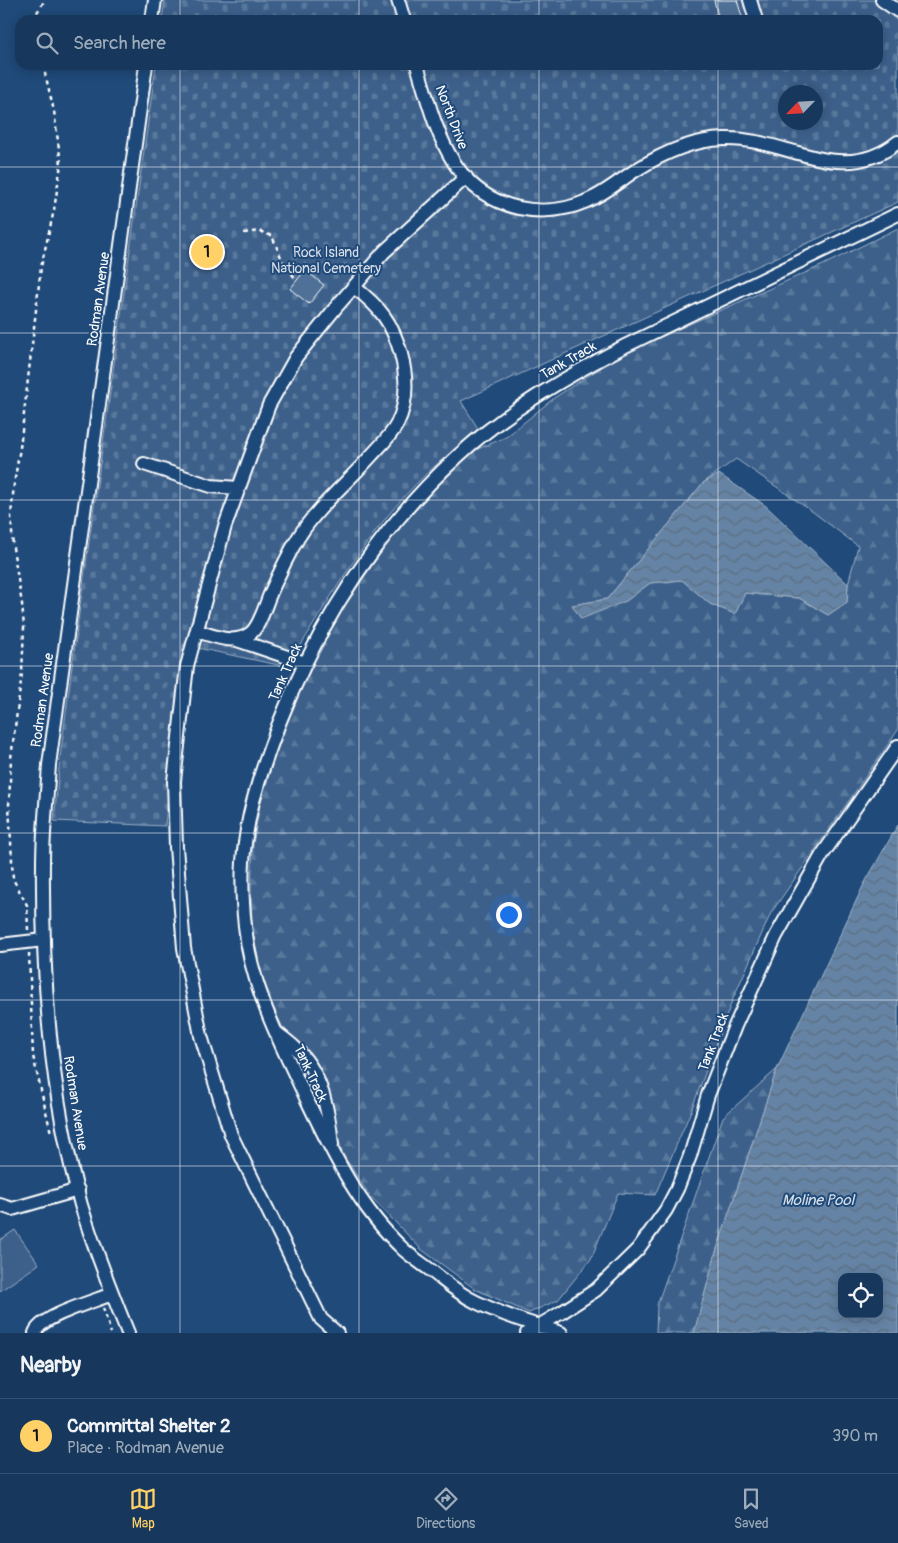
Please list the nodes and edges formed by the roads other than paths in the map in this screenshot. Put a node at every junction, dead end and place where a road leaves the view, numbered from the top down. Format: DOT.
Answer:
graph roads {
  1 [pos="155,0"];
  2 [pos="398,0"];
  3 [pos="750,0"];
  4 [pos="882,0"];
  5 [pos="898,11"];
  6 [pos="153,15"];
  7 [pos="402,15"];
  8 [pos="754,15"];
  9 [pos="145,70"];
  10 [pos="419,70"];
  11 [pos="898,142"];
  12 [pos="466,177"];
  13 [pos="898,214"];
  14 [pos="354,287"];
  15 [pos="144,464"];
  16 [pos="238,488"];
  17 [pos="197,632"];
  18 [pos="237,640"];
  19 [pos="305,662"];
  20 [pos="898,746"];
  21 [pos="44,940"];
  22 [pos="0,945"];
  23 [pos="78,1190"];
  24 [pos="0,1205"];
  25 [pos="112,1294"];
  26 [pos="539,1326"];
  27 [pos="35,1333"];
  28 [pos="128,1333"];
  29 [pos="337,1333"];
  30 [pos="527,1333"];
  31 [pos="561,1333"];
  1 -- 6 [label="street"];
  2 -- 7 [label="street"];
  3 -- 8 [label="street"];
  4 -- 5 [label="street"];
  9 -- 21 [label="street, Rodman Avenue"];
  10 -- 12 [label="street, North Drive"];
  11 -- 12 [label="street, North Drive"];
  12 -- 14 [label="street"];
  13 -- 19 [label="street, Tank Track"];
  14 -- 16 [label="street"];
  14 -- 18 [label="street"];
  15 -- 16 [label="street"];
  16 -- 17 [label="street"];
  17 -- 18 [label="street"];
  17 -- 29 [label="street"];
  18 -- 19 [label="street"];
  19 -- 26 [label="street, Tank Track"];
  20 -- 26 [label="street, Tank Track"];
  21 -- 22 [label="street"];
  21 -- 23 [label="street, Rodman Avenue"];
  23 -- 24 [label="street"];
  23 -- 25 [label="street, Rodman Avenue"];
  25 -- 27 [label="street"];
  25 -- 28 [label="street, Rodman Avenue"];
  26 -- 30 [label="street, Tank Track"];
  26 -- 31 [label="street, Tank Track"];
}
